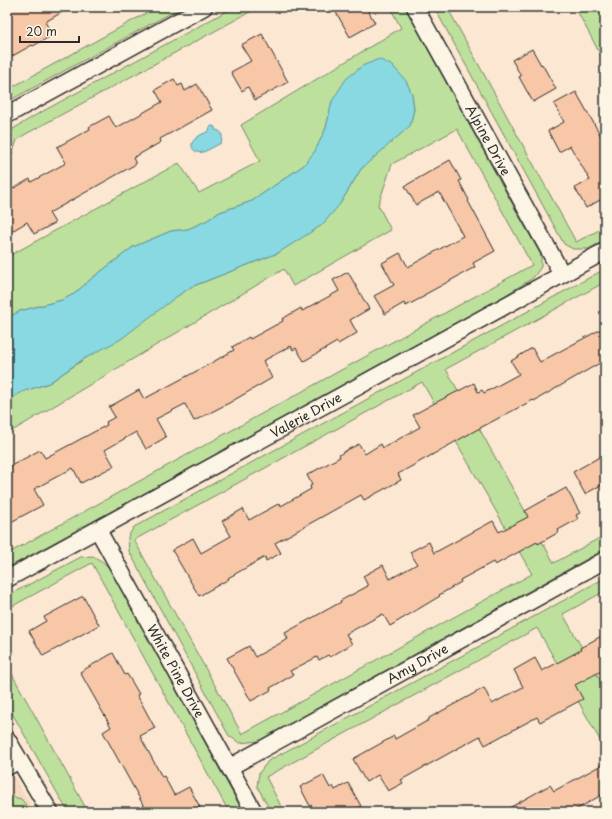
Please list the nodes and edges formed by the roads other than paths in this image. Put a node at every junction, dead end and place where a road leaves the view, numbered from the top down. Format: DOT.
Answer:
graph roads {
  1 [pos="204,7"];
  2 [pos="415,7"];
  3 [pos="7,115"];
  4 [pos="605,251"];
  5 [pos="562,274"];
  6 [pos="98,530"];
  7 [pos="605,560"];
  8 [pos="7,580"];
  9 [pos="7,739"];
  10 [pos="13,764"];
  11 [pos="230,768"];
  12 [pos="50,812"];
  13 [pos="254,812"];
  1 -- 3 [label="street"];
  2 -- 5 [label="street, Alpine Drive"];
  4 -- 5 [label="street, Valerie Drive"];
  5 -- 6 [label="street, Valerie Drive"];
  6 -- 8 [label="street, Valerie Drive"];
  6 -- 11 [label="street, White Pine Drive"];
  7 -- 11 [label="street, Amy Drive"];
  9 -- 10 [label="street"];
  10 -- 12 [label="street"];
  11 -- 13 [label="street, White Pine Drive"];
}
